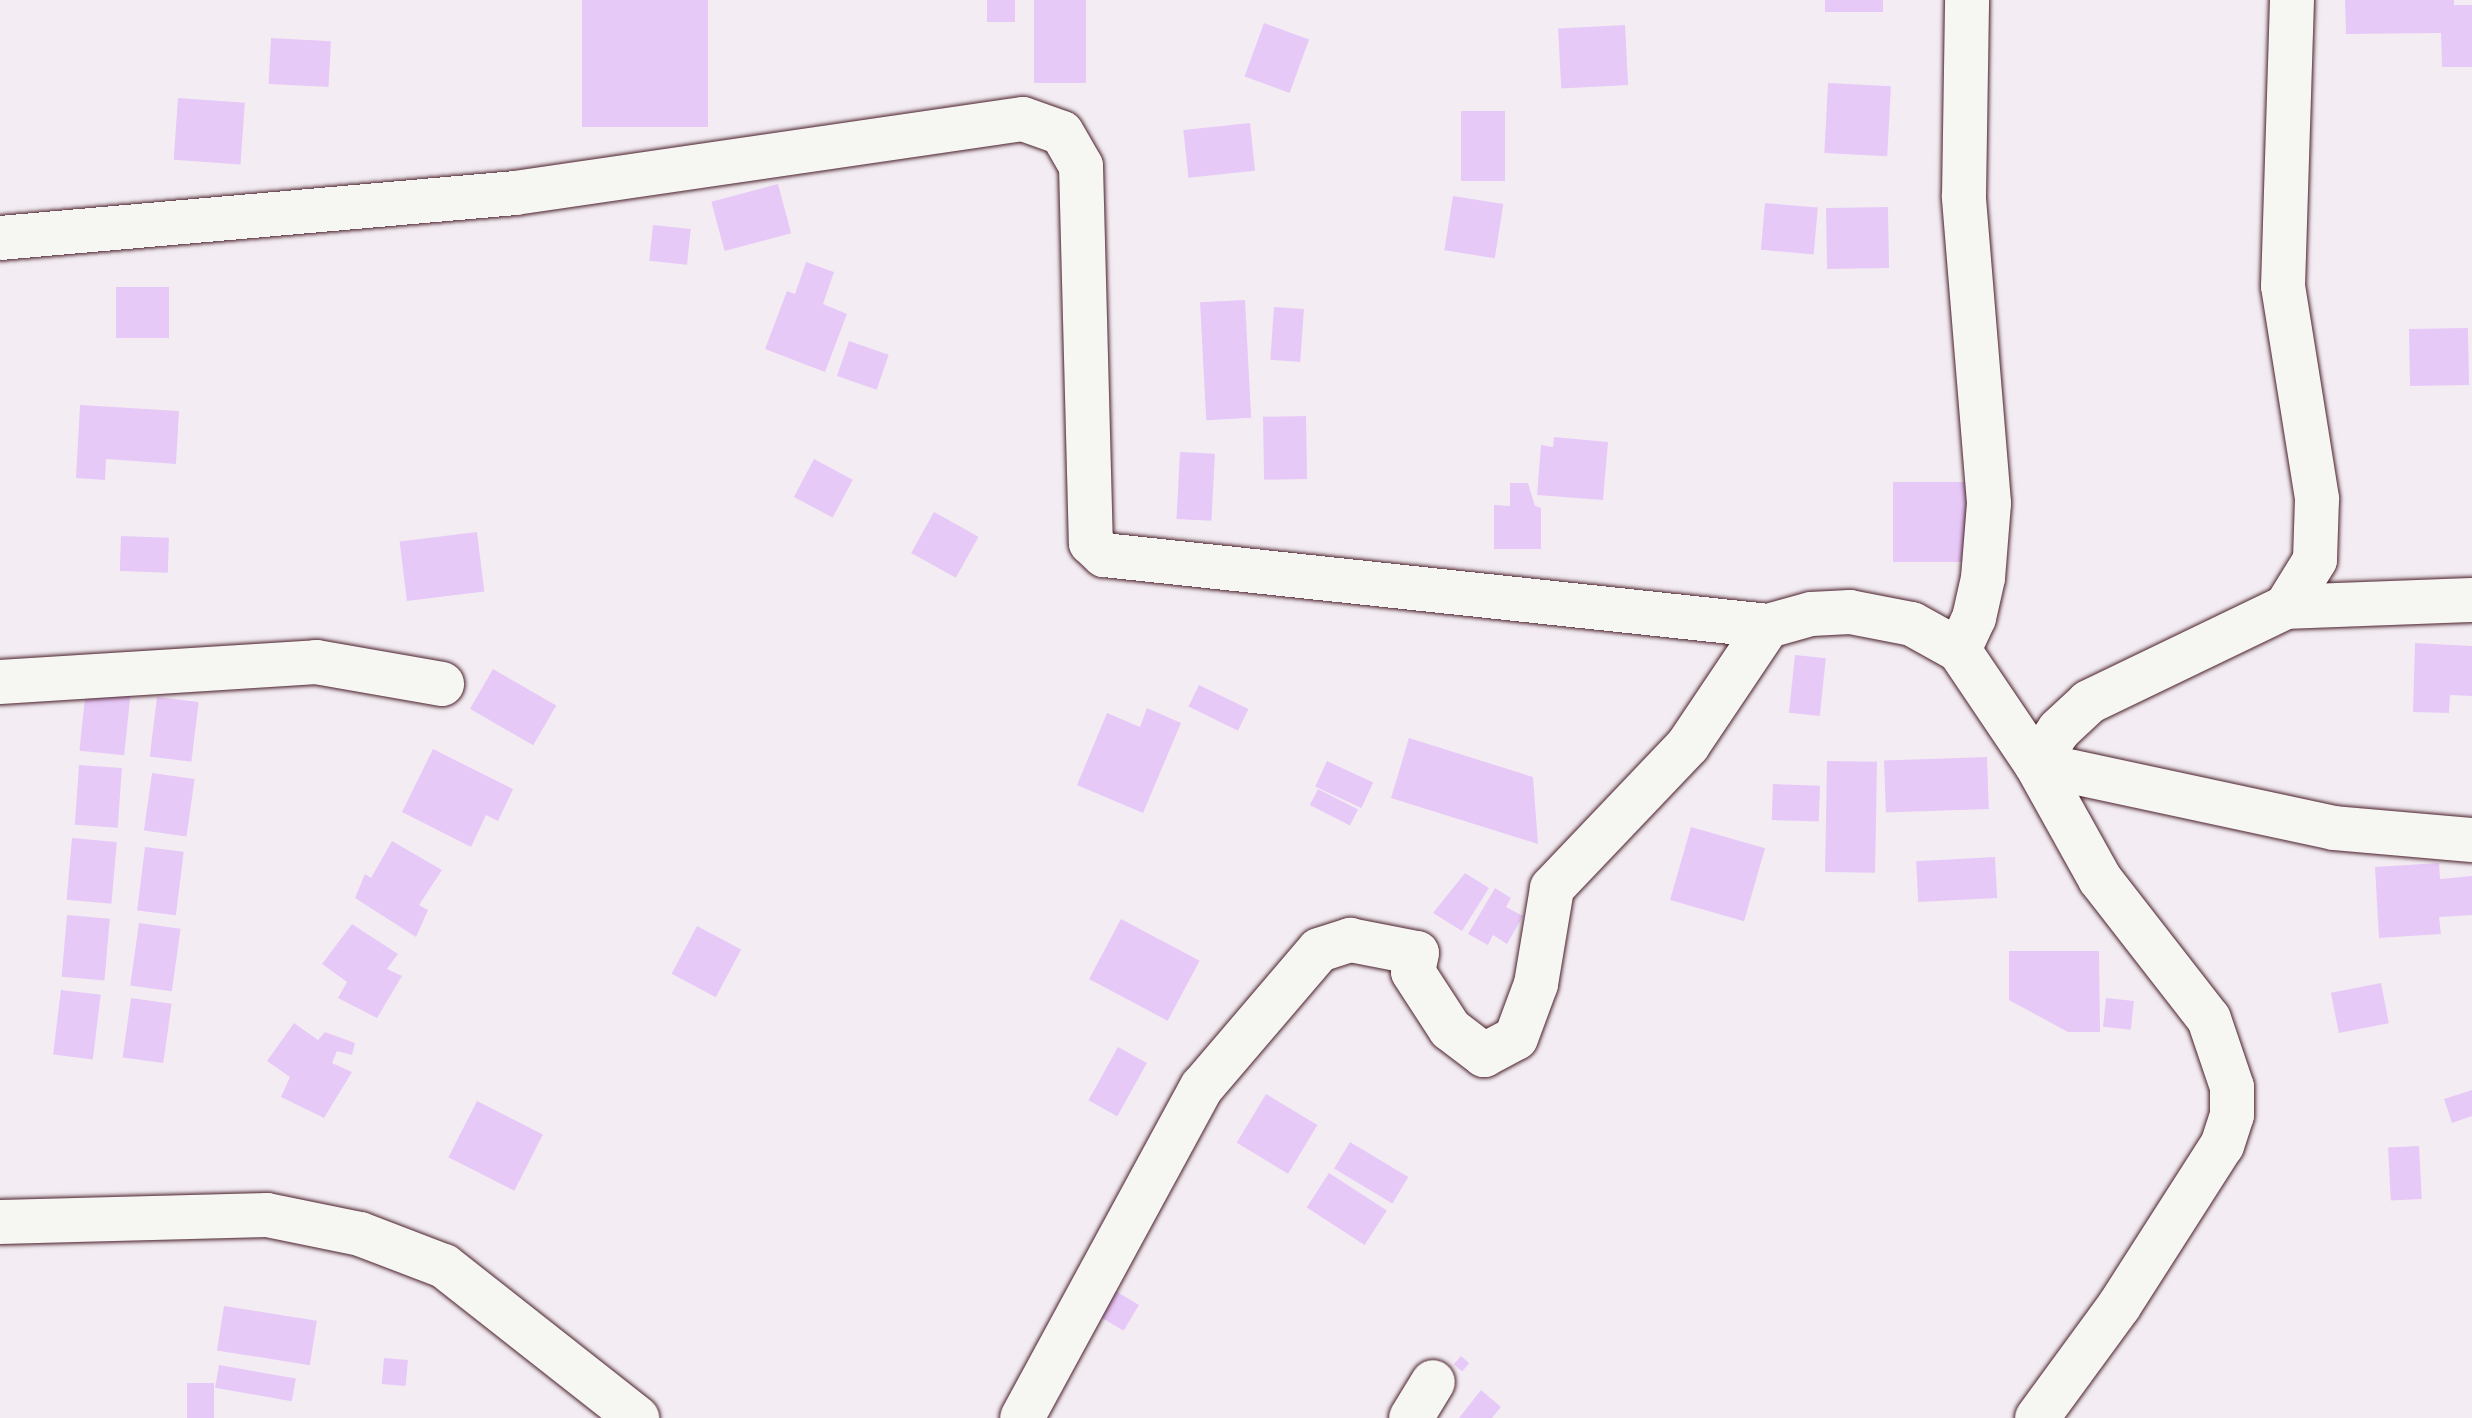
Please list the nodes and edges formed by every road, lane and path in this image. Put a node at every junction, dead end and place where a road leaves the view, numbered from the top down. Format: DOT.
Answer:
graph roads {
  1 [pos="1967,0"];
  2 [pos="2292,0"];
  3 [pos="0,238"];
  4 [pos="2472,600"];
  5 [pos="2286,607"];
  6 [pos="1768,626"];
  7 [pos="1959,650"];
  8 [pos="0,682"];
  9 [pos="442,684"];
  10 [pos="2036,764"];
  11 [pos="2472,840"];
  12 [pos="0,1222"];
  13 [pos="637,1418"];
  14 [pos="1022,1418"];
  15 [pos="2037,1418"];
  1 -- 7 [label="street"];
  2 -- 5 [label="street"];
  3 -- 6 [label="street"];
  4 -- 5 [label="street"];
  5 -- 10 [label="street"];
  6 -- 7 [label="street"];
  6 -- 14 [label="street"];
  7 -- 10 [label="street"];
  8 -- 9 [label="street"];
  10 -- 11 [label="street"];
  10 -- 15 [label="street"];
  12 -- 13 [label="street"];
}
